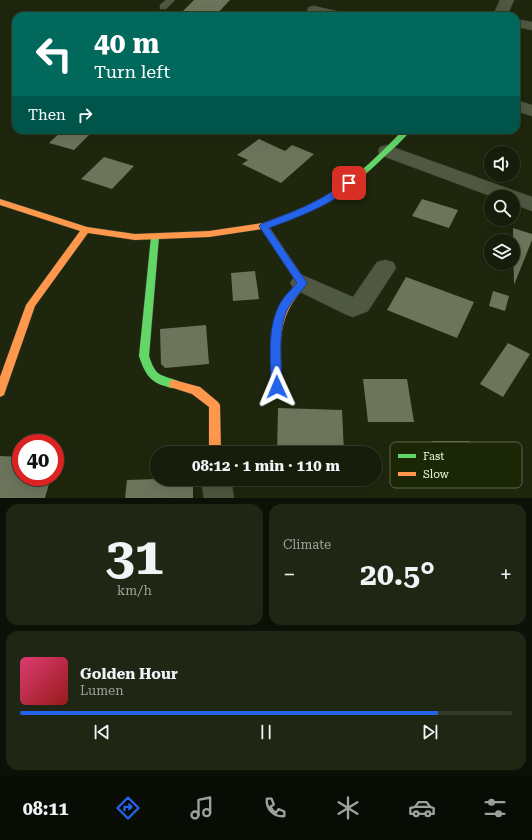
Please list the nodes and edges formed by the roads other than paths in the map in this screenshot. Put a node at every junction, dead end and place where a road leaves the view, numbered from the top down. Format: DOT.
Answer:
graph roads {
  1 [pos="171,0"];
  2 [pos="507,0"];
  3 [pos="163,7"];
  4 [pos="314,10"];
  5 [pos="323,12"];
  6 [pos="502,12"];
  7 [pos="520,24"];
  8 [pos="532,26"];
  9 [pos="520,107"];
  10 [pos="532,110"];
  11 [pos="403,134"];
  12 [pos="387,151"];
  13 [pos="0,202"];
  14 [pos="532,204"];
  15 [pos="264,226"];
  16 [pos="86,230"];
  17 [pos="155,238"];
  18 [pos="384,268"];
  19 [pos="302,283"];
  20 [pos="277,387"];
  21 [pos="0,392"];
  22 [pos="216,446"];
  23 [pos="216,486"];
  24 [pos="219,498"];
  1 -- 3 [label="lane"];
  2 -- 6 [label="street"];
  4 -- 5 [label="street"];
  7 -- 8 [label="street"];
  9 -- 10 [label="street"];
  11 -- 12 [label="street"];
  12 -- 14 [label="street"];
  12 -- 15 [label="street"];
  13 -- 16 [label="street"];
  15 -- 17 [label="street"];
  15 -- 19 [label="street"];
  16 -- 17 [label="street"];
  16 -- 21 [label="street"];
  17 -- 22 [label="street"];
  18 -- 19 [label="street"];
  19 -- 20 [label="street"];
  23 -- 24 [label="street"];
}
